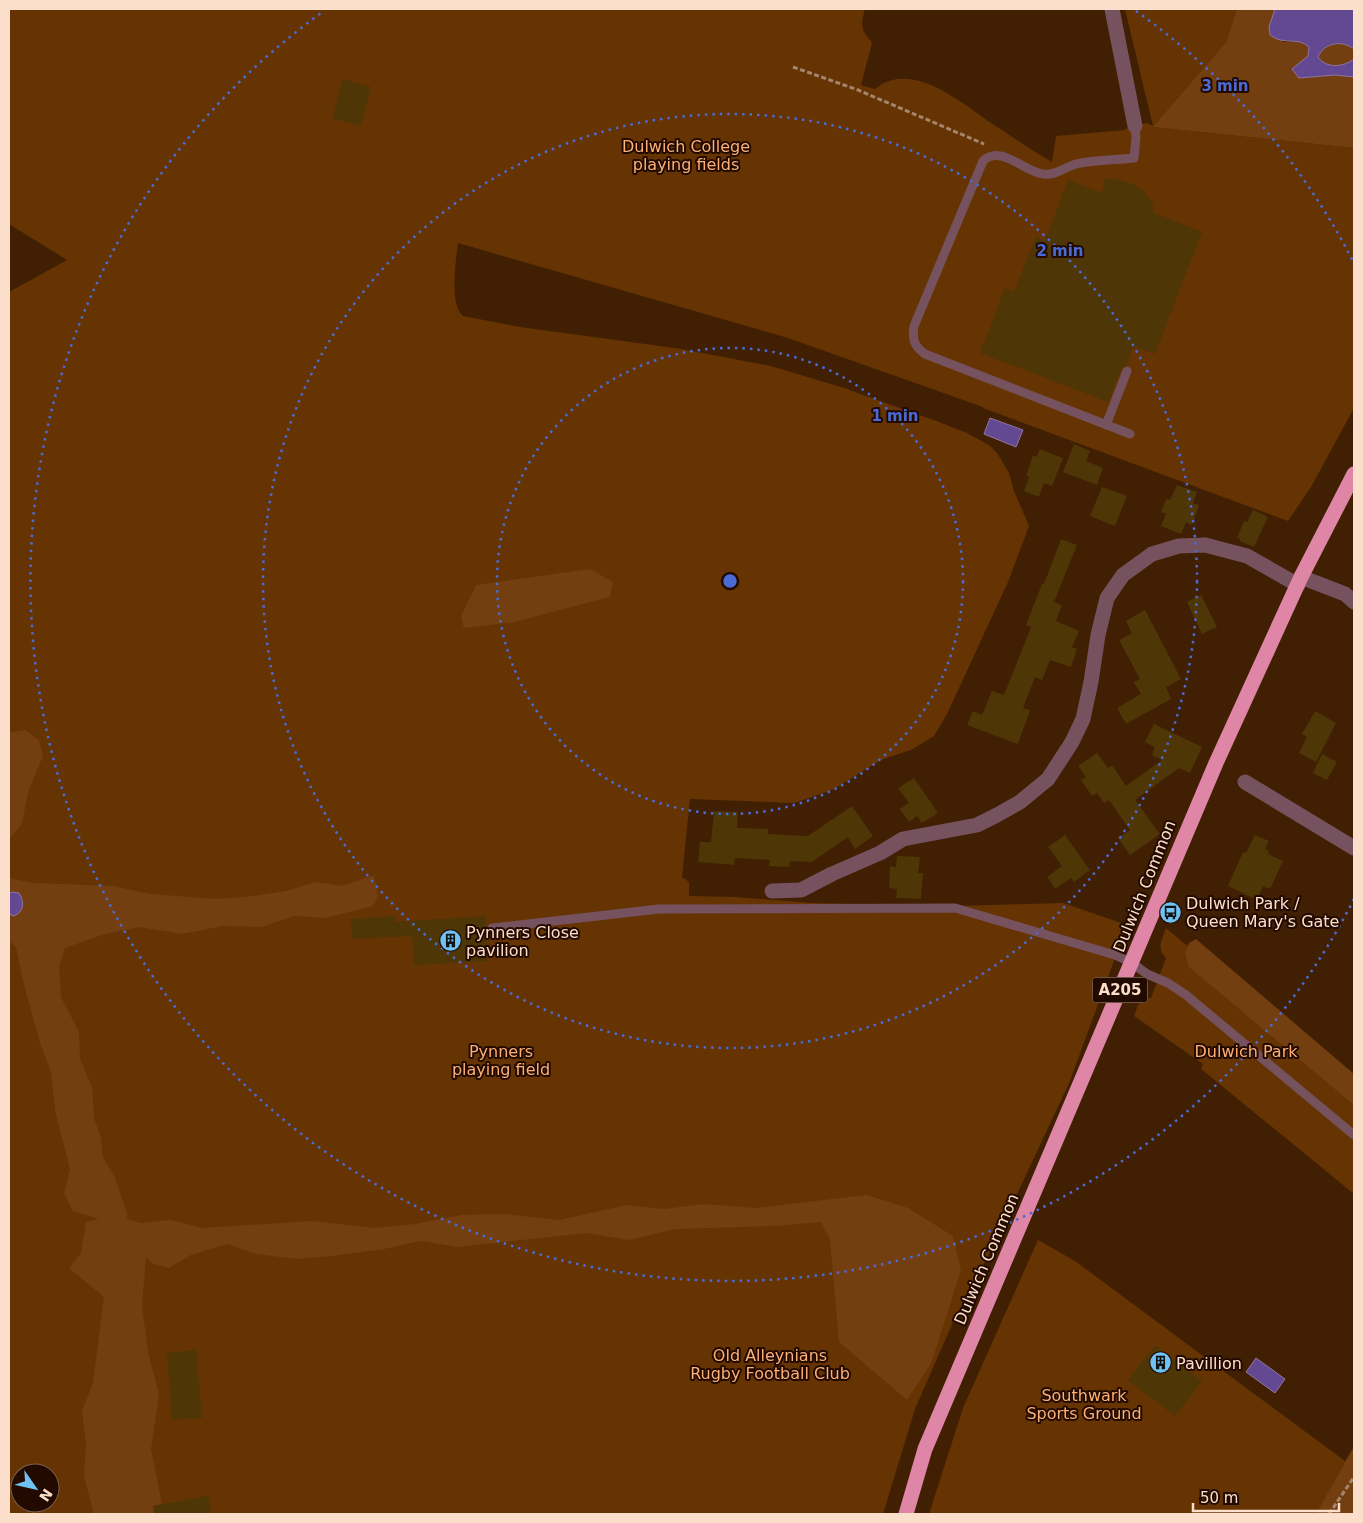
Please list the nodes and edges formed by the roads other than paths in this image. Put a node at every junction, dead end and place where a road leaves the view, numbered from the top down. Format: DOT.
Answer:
graph roads {
  1 [pos="1112,9"];
  2 [pos="1135,126"];
  3 [pos="1127,370"];
  4 [pos="1106,425"];
  5 [pos="1130,434"];
  6 [pos="1354,474"];
  7 [pos="1300,581"];
  8 [pos="1354,602"];
  9 [pos="1245,782"];
  10 [pos="1354,848"];
  11 [pos="772,891"];
  12 [pos="492,928"];
  13 [pos="1132,963"];
  14 [pos="1354,1135"];
  15 [pos="906,1514"];
  1 -- 2 [label="street"];
  2 -- 4 [label="lane"];
  3 -- 4 [label="lane"];
  4 -- 5 [label="lane"];
  6 -- 7 [label="highway, Dulwich Common / A205"];
  7 -- 8 [label="street"];
  7 -- 11 [label="street"];
  7 -- 13 [label="highway, Dulwich Common / A205"];
  9 -- 10 [label="street"];
  12 -- 13 [label="lane"];
  13 -- 14 [label="lane"];
  13 -- 15 [label="highway, Dulwich Common / A205"];
}
